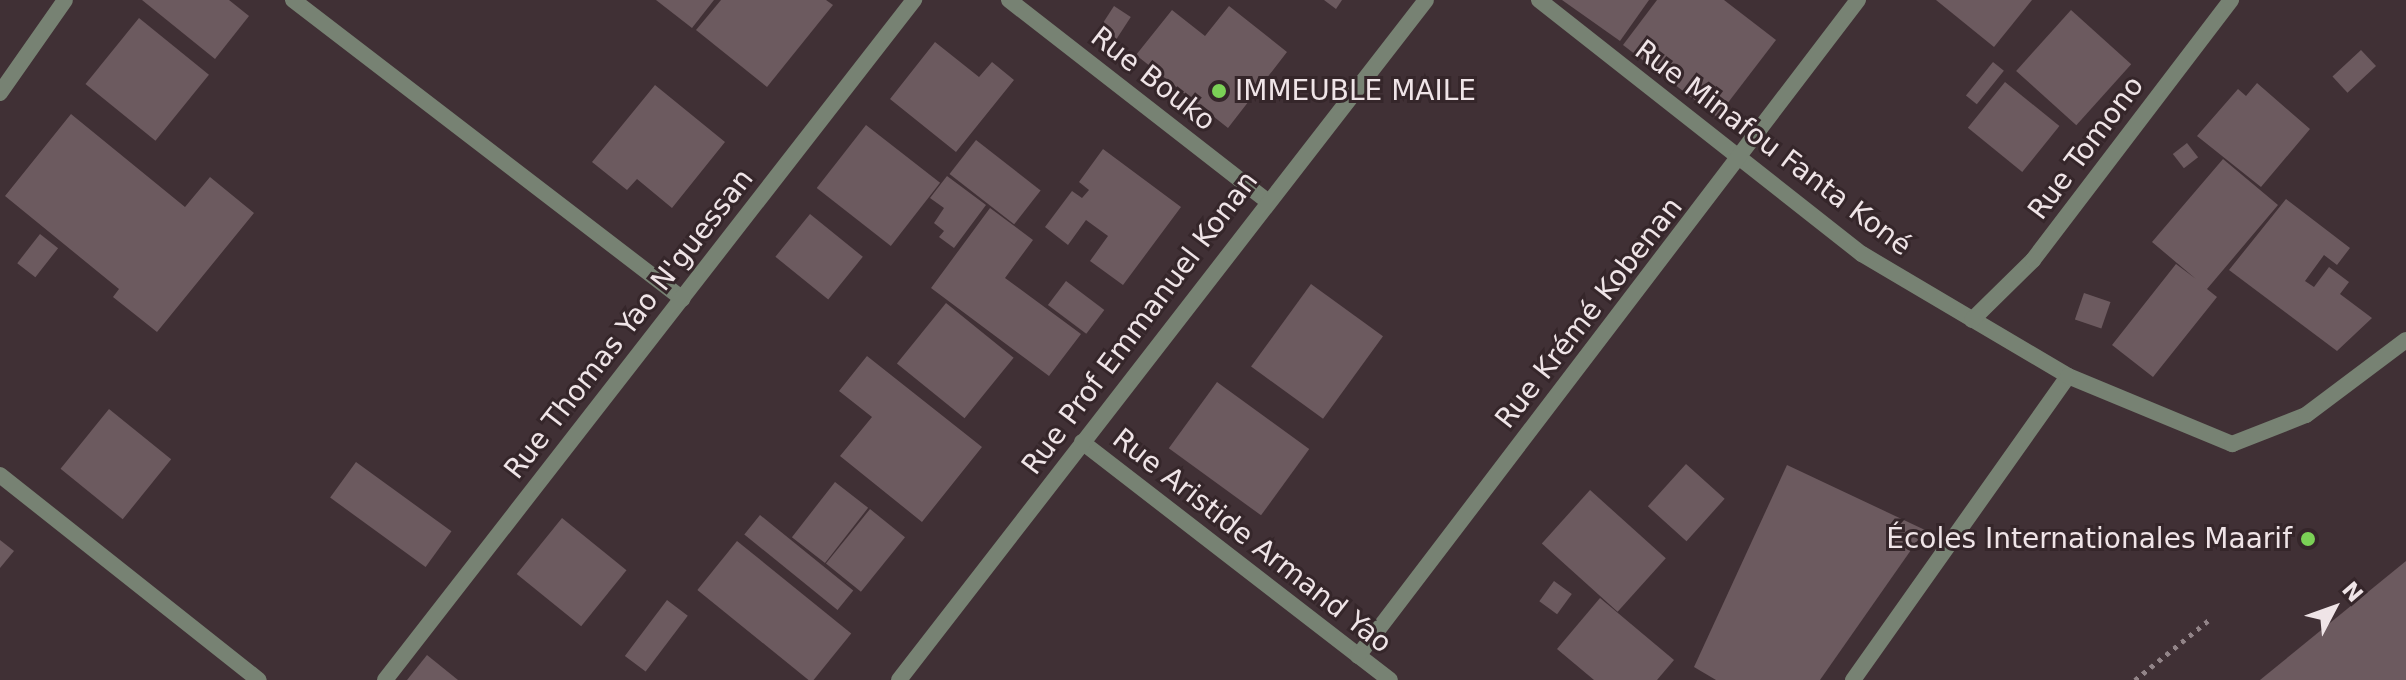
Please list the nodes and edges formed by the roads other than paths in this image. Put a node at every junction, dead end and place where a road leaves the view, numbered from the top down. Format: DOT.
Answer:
graph roads {
  1 [pos="65,0"];
  2 [pos="293,0"];
  3 [pos="914,0"];
  4 [pos="1009,0"];
  5 [pos="1426,0"];
  6 [pos="1539,0"];
  7 [pos="1858,0"];
  8 [pos="2231,0"];
  9 [pos="0,93"];
  10 [pos="1739,159"];
  11 [pos="1266,200"];
  12 [pos="682,299"];
  13 [pos="1972,320"];
  14 [pos="2406,340"];
  15 [pos="2068,376"];
  16 [pos="1082,442"];
  17 [pos="0,475"];
  18 [pos="1358,656"];
  19 [pos="259,680"];
  20 [pos="385,680"];
  21 [pos="899,680"];
  22 [pos="1390,680"];
  23 [pos="1853,680"];
  1 -- 9 [label="street"];
  2 -- 12 [label="street"];
  3 -- 12 [label="street, Rue Thomas Yao N'guessan"];
  4 -- 11 [label="street, Rue Bouko"];
  5 -- 11 [label="street, Rue Prof Emmanuel Konan"];
  6 -- 10 [label="street, Rue Minafou Fanta Koné"];
  7 -- 10 [label="street, Rue Krémé Kobenan"];
  8 -- 13 [label="street, Rue Tomono"];
  10 -- 13 [label="street, Rue Minafou Fanta Koné"];
  10 -- 18 [label="street, Rue Krémé Kobenan"];
  11 -- 16 [label="street, Rue Prof Emmanuel Konan"];
  12 -- 20 [label="street, Rue Thomas Yao N'guessan"];
  13 -- 15 [label="street, Rue Minafou Fanta Koné"];
  14 -- 15 [label="street, Rue Minafou Fanta Koné"];
  15 -- 23 [label="street"];
  16 -- 18 [label="street, Rue Aristide Armand Yao"];
  16 -- 21 [label="street, Rue Prof Emmanuel Konan"];
  17 -- 19 [label="street"];
  18 -- 22 [label="street, Rue Aristide Armand Yao"];
}
